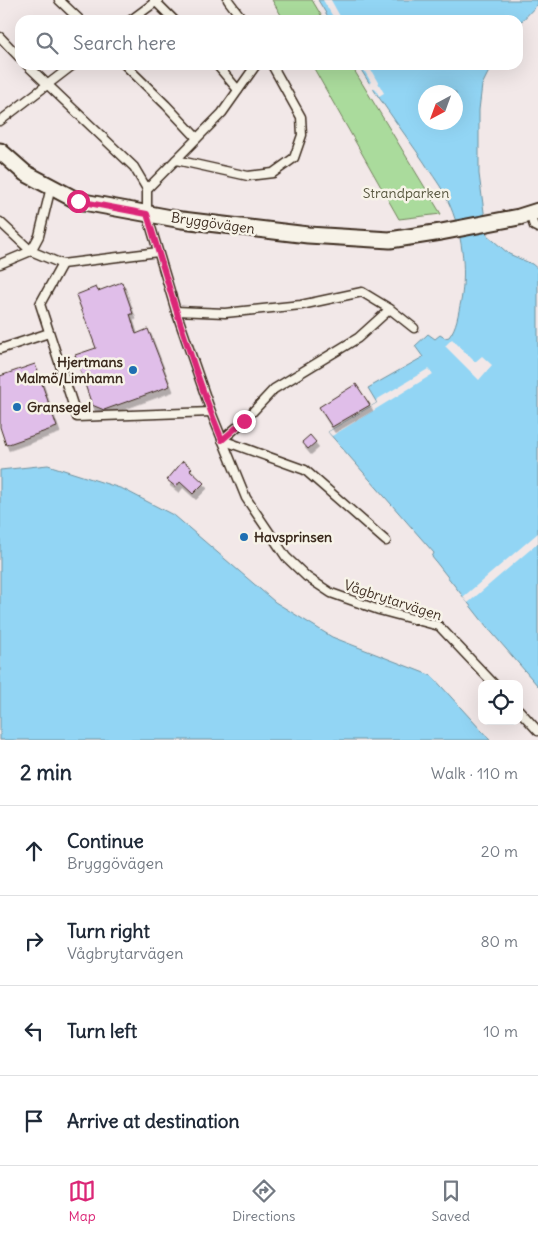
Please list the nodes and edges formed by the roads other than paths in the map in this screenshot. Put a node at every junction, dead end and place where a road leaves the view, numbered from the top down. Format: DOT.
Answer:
graph roads {
  1 [pos="59,0"];
  2 [pos="228,0"];
  3 [pos="156,1"];
  4 [pos="75,15"];
  5 [pos="138,15"];
  6 [pos="169,15"];
  7 [pos="238,15"];
  8 [pos="0,37"];
  9 [pos="15,53"];
  10 [pos="32,70"];
  11 [pos="66,70"];
  12 [pos="130,70"];
  13 [pos="221,70"];
  14 [pos="252,70"];
  15 [pos="275,70"];
  16 [pos="47,85"];
  17 [pos="238,90"];
  18 [pos="0,121"];
  19 [pos="197,138"];
  20 [pos="0,151"];
  21 [pos="176,160"];
  22 [pos="51,187"];
  23 [pos="147,189"];
  24 [pos="147,214"];
  25 [pos="529,214"];
  26 [pos="0,222"];
  27 [pos="538,228"];
  28 [pos="31,251"];
  29 [pos="158,252"];
  30 [pos="0,264"];
  31 [pos="62,264"];
  32 [pos="390,309"];
  33 [pos="176,311"];
  34 [pos="414,328"];
  35 [pos="49,333"];
  36 [pos="0,349"];
  37 [pos="211,412"];
  38 [pos="222,440"];
  39 [pos="386,541"];
  40 [pos="490,680"];
  41 [pos="523,714"];
  42 [pos="538,731"];
  1 -- 4 [label="lane"];
  2 -- 7 [label="lane"];
  3 -- 5 [label="lane"];
  3 -- 6 [label="lane"];
  8 -- 9 [label="lane"];
  10 -- 16 [label="lane"];
  11 -- 16 [label="lane"];
  12 -- 19 [label="lane"];
  13 -- 17 [label="lane"];
  14 -- 17 [label="lane"];
  15 -- 21 [label="lane"];
  16 -- 18 [label="lane"];
  16 -- 23 [label="lane"];
  17 -- 19 [label="lane"];
  19 -- 21 [label="lane"];
  20 -- 22 [label="street, Bryggövägen"];
  21 -- 23 [label="lane"];
  22 -- 24 [label="street, Bryggövägen"];
  22 -- 28 [label="lane"];
  23 -- 24 [label="lane, Vågbrytarvägen"];
  24 -- 25 [label="street, Bryggövägen"];
  24 -- 29 [label="lane, Vågbrytarvägen"];
  25 -- 27 [label="lane"];
  26 -- 28 [label="lane"];
  28 -- 30 [label="lane"];
  28 -- 31 [label="lane"];
  29 -- 31 [label="lane"];
  29 -- 33 [label="lane, Vågbrytarvägen"];
  31 -- 35 [label="lane"];
  32 -- 33 [label="lane"];
  32 -- 34 [label="lane"];
  32 -- 38 [label="lane"];
  33 -- 37 [label="lane, Vågbrytarvägen"];
  35 -- 36 [label="lane"];
  35 -- 37 [label="lane"];
  37 -- 38 [label="lane, Vågbrytarvägen"];
  38 -- 39 [label="lane"];
  38 -- 40 [label="lane, Vågbrytarvägen"];
  41 -- 42 [label="lane"];
}
